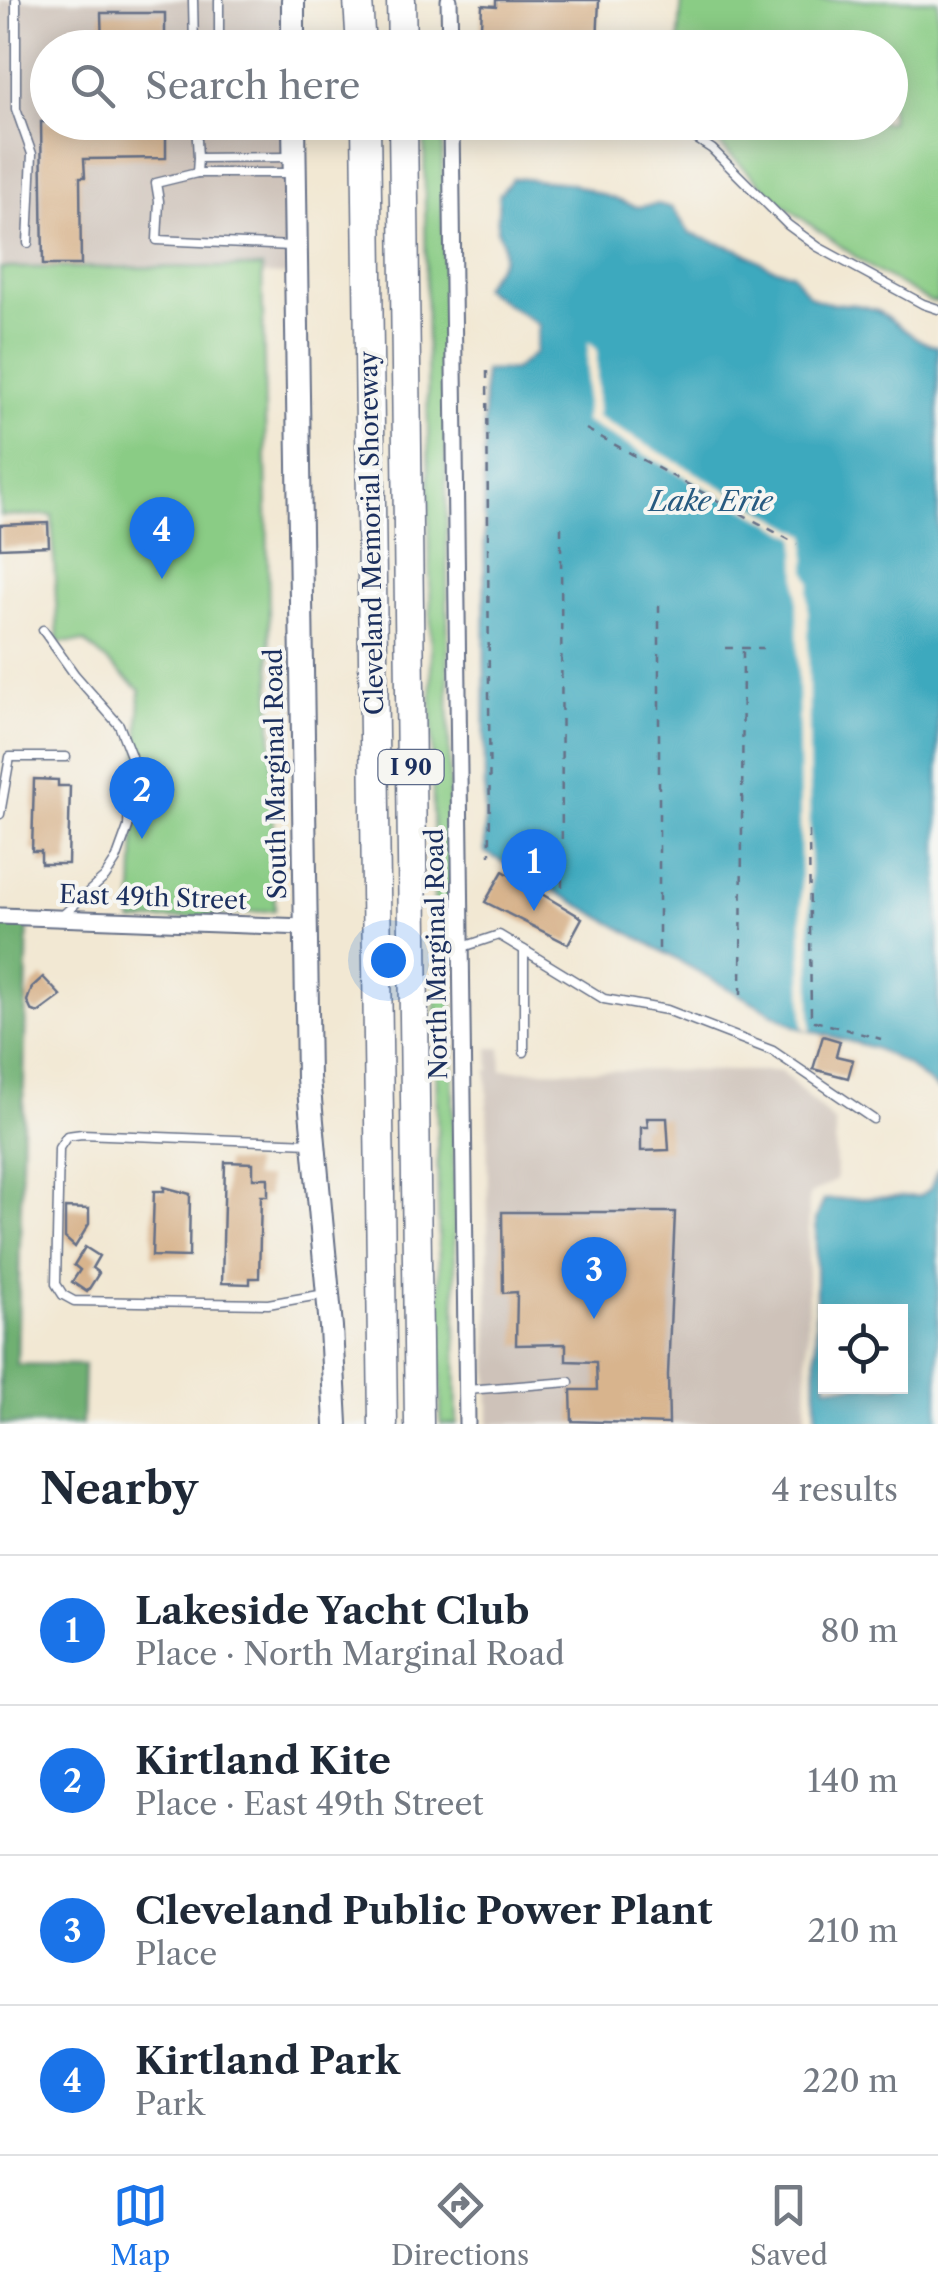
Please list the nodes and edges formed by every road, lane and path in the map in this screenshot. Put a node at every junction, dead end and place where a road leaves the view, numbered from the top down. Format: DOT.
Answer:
graph roads {
  1 [pos="16,0"];
  2 [pos="193,0"];
  3 [pos="219,0"];
  4 [pos="293,0"];
  5 [pos="358,0"];
  6 [pos="366,0"];
  7 [pos="401,0"];
  8 [pos="449,0"];
  9 [pos="194,30"];
  10 [pos="218,30"];
  11 [pos="293,30"];
  12 [pos="362,30"];
  13 [pos="365,30"];
  14 [pos="402,30"];
  15 [pos="450,30"];
  16 [pos="197,140"];
  17 [pos="294,140"];
  18 [pos="366,140"];
  19 [pos="402,140"];
  20 [pos="451,140"];
  21 [pos="698,140"];
  22 [pos="198,158"];
  23 [pos="295,165"];
  24 [pos="197,174"];
  25 [pos="28,243"];
  26 [pos="296,247"];
  27 [pos="938,309"];
  28 [pos="487,371"];
  29 [pos="586,428"];
  30 [pos="561,528"];
  31 [pos="797,544"];
  32 [pos="658,605"];
  33 [pos="43,630"];
  34 [pos="724,648"];
  35 [pos="743,648"];
  36 [pos="763,648"];
  37 [pos="66,757"];
  38 [pos="0,814"];
  39 [pos="810,831"];
  40 [pos="490,855"];
  41 [pos="562,895"];
  42 [pos="0,916"];
  43 [pos="60,918"];
  44 [pos="304,927"];
  45 [pos="460,948"];
  46 [pos="659,949"];
  47 [pos="524,950"];
  48 [pos="741,996"];
  49 [pos="881,1039"];
  50 [pos="524,1052"];
  51 [pos="873,1119"];
  52 [pos="314,1144"];
  53 [pos="328,1294"];
  54 [pos="570,1382"];
  55 [pos="466,1390"];
  56 [pos="336,1424"];
  57 [pos="383,1424"];
  58 [pos="419,1424"];
  59 [pos="467,1424"];
  1 -- 25 [label="lane"];
  2 -- 9 [label="lane"];
  3 -- 10 [label="lane"];
  4 -- 11 [label="street"];
  5 -- 12 [label="highway"];
  6 -- 13 [label="highway"];
  7 -- 14 [label="highway"];
  8 -- 15 [label="street"];
  16 -- 22 [label="lane"];
  17 -- 23 [label="street, South Marginal Road"];
  18 -- 57 [label="highway, Cleveland Memorial Shoreway / I 90"];
  19 -- 58 [label="highway, Cleveland Memorial Shoreway / I 90"];
  20 -- 45 [label="street, North Marginal Road"];
  21 -- 27 [label="lane"];
  22 -- 23 [label="lane"];
  22 -- 24 [label="lane"];
  23 -- 24 [label="lane"];
  23 -- 26 [label="street, South Marginal Road"];
  24 -- 26 [label="lane"];
  26 -- 44 [label="street, South Marginal Road"];
  28 -- 40 [label="path"];
  29 -- 31 [label="path"];
  30 -- 41 [label="path"];
  32 -- 46 [label="path"];
  33 -- 43 [label="lane"];
  34 -- 35 [label="path"];
  35 -- 36 [label="path"];
  35 -- 48 [label="path"];
  37 -- 38 [label="lane"];
  39 -- 49 [label="path"];
  42 -- 43 [label="street, East 49th Street"];
  43 -- 44 [label="street, East 49th Street"];
  44 -- 52 [label="street, South Marginal Road"];
  45 -- 47 [label="lane"];
  45 -- 55 [label="street, North Marginal Road"];
  47 -- 50 [label="lane"];
  47 -- 51 [label="lane"];
  52 -- 53 [label="street, South Marginal Road"];
  52 -- 53 [label="lane"];
  53 -- 56 [label="street, South Marginal Road"];
  54 -- 55 [label="lane"];
  55 -- 59 [label="street, North Marginal Road"];
}
